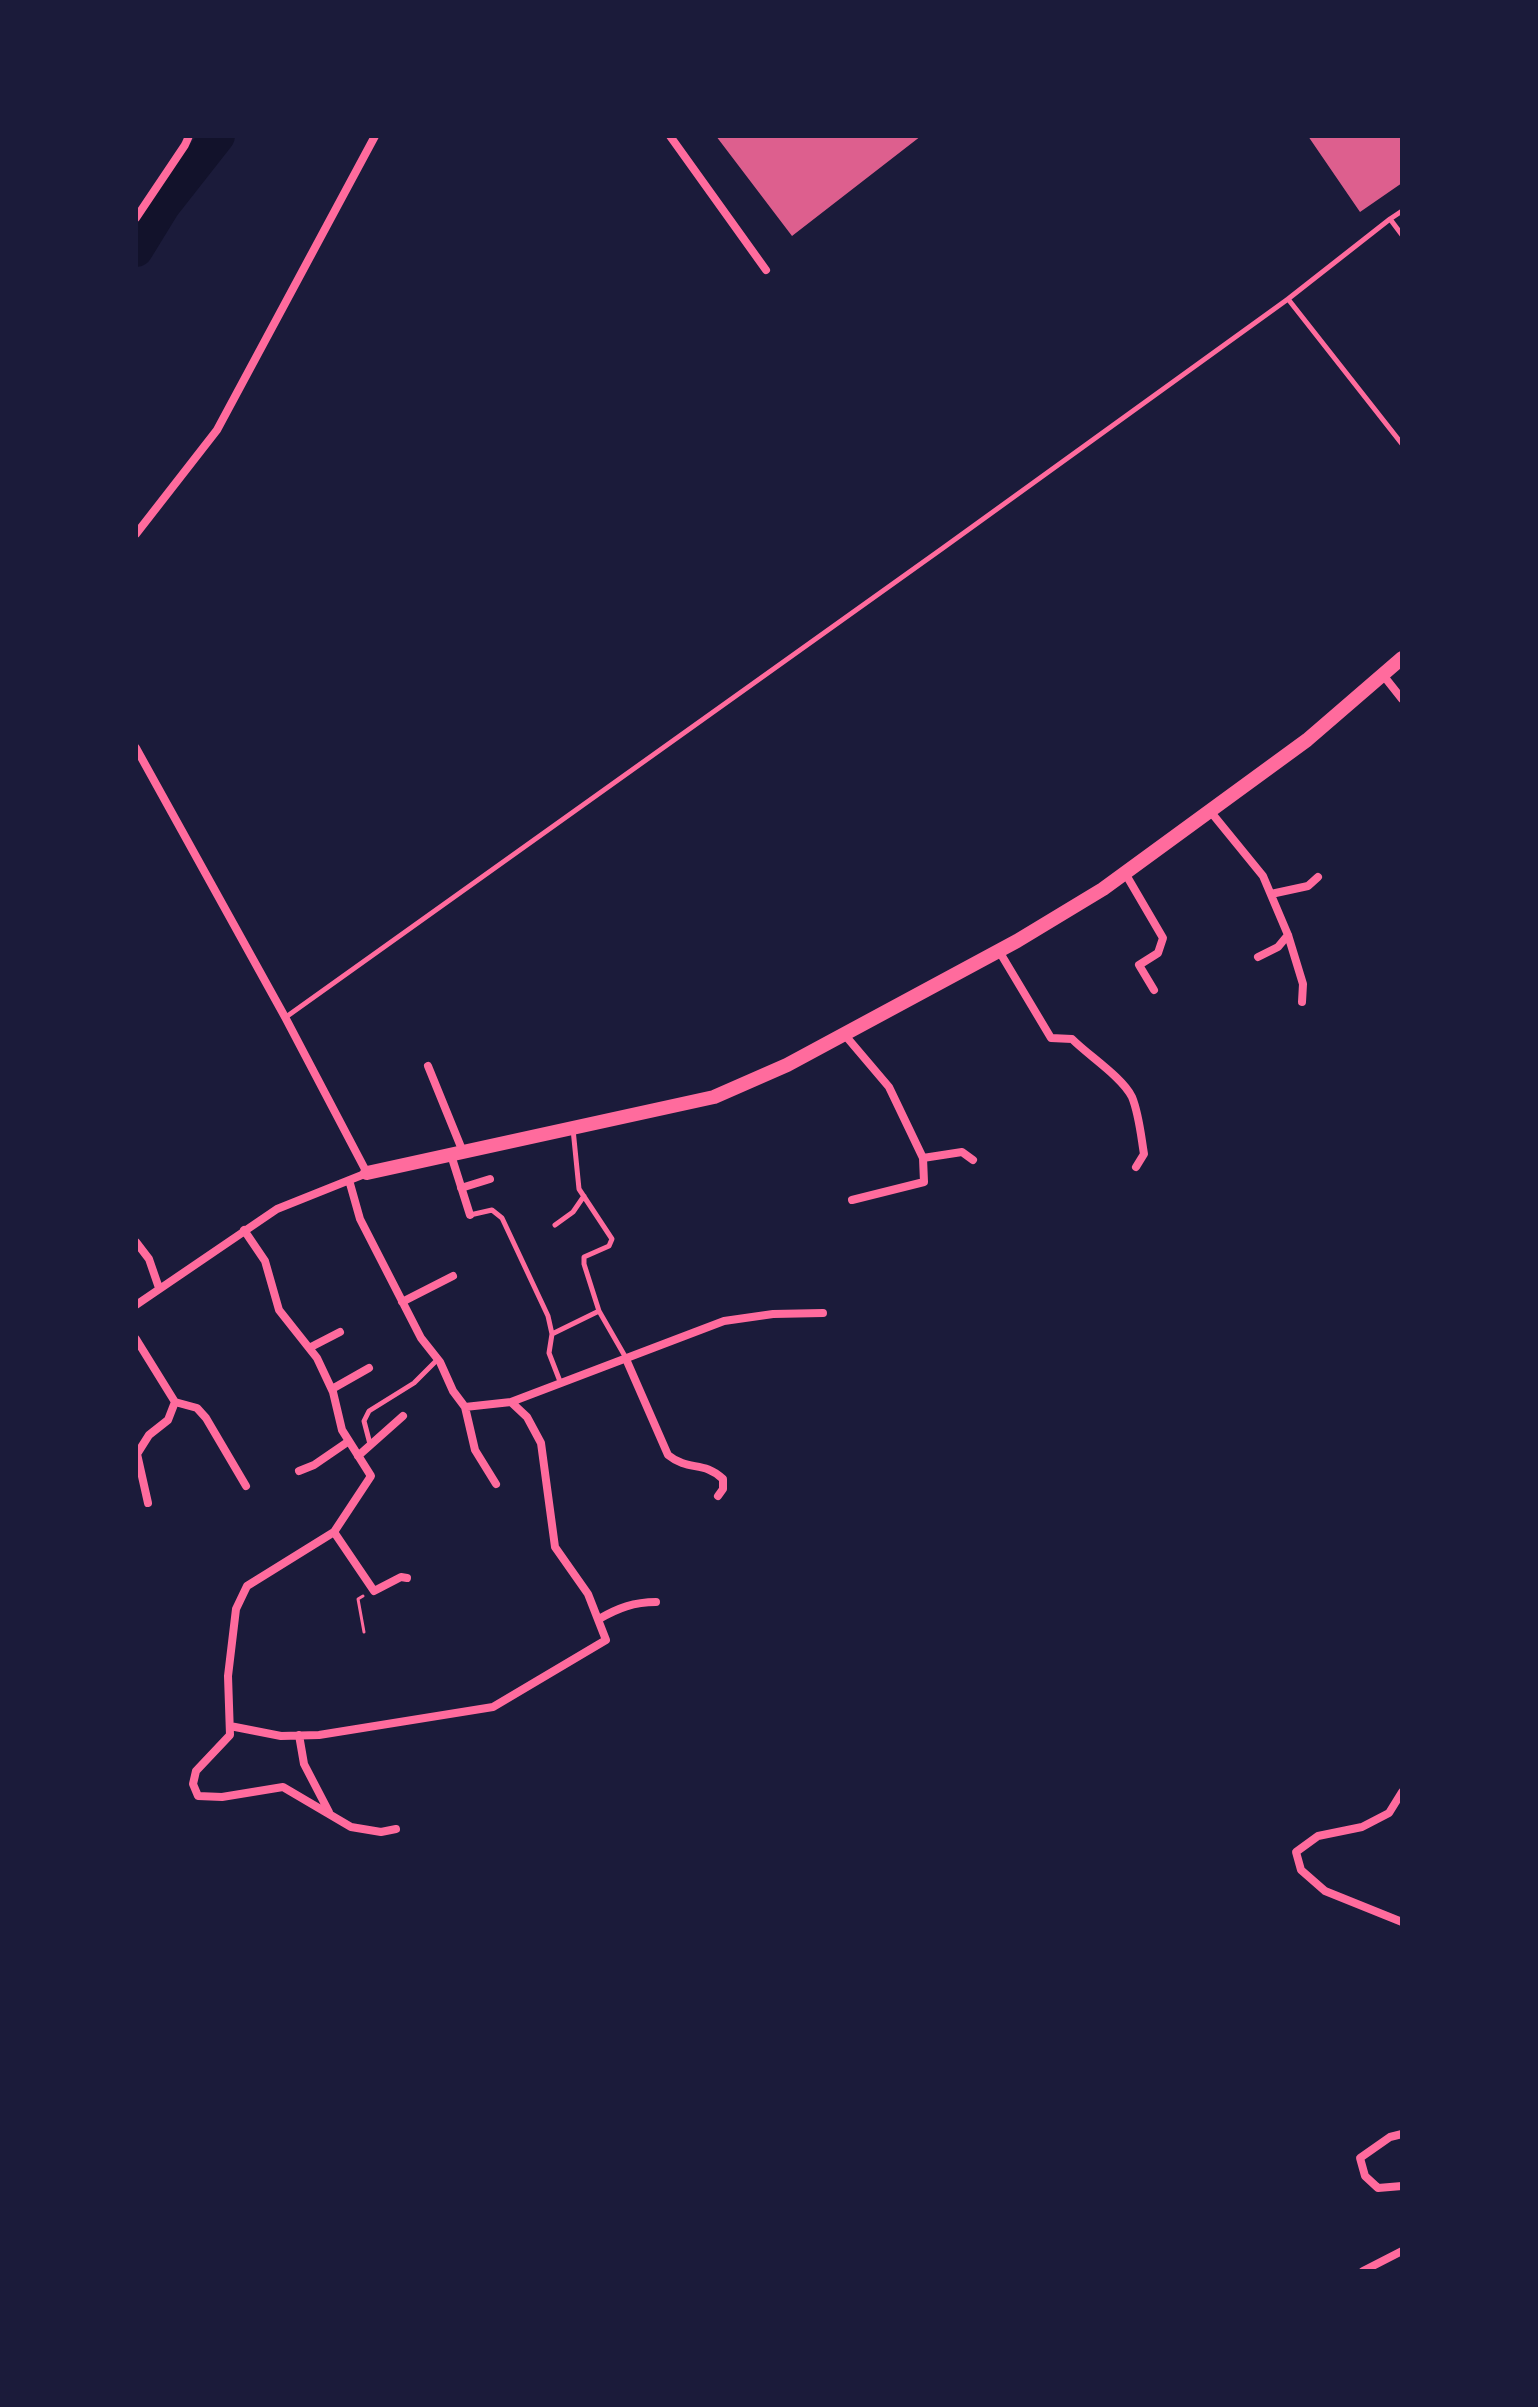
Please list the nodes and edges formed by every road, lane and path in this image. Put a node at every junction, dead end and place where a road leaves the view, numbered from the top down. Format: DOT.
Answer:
graph roads {
  1 [pos="189,136"];
  2 [pos="375,136"];
  3 [pos="670,136"];
  4 [pos="1402,211"];
  5 [pos="136,218"];
  6 [pos="1390,219"];
  7 [pos="1402,235"];
  8 [pos="766,270"];
  9 [pos="1288,299"];
  10 [pos="1402,444"];
  11 [pos="136,534"];
  12 [pos="1402,658"];
  13 [pos="1383,675"];
  14 [pos="1402,699"];
  15 [pos="136,748"];
  16 [pos="1210,811"];
  17 [pos="1125,873"];
  18 [pos="1318,877"];
  19 [pos="1271,894"];
  20 [pos="1288,935"];
  21 [pos="999,951"];
  22 [pos="1258,957"];
  23 [pos="1154,990"];
  24 [pos="1302,1002"];
  25 [pos="285,1017"];
  26 [pos="844,1034"];
  27 [pos="428,1066"];
  28 [pos="573,1128"];
  29 [pos="457,1154"];
  30 [pos="923,1158"];
  31 [pos="973,1160"];
  32 [pos="1136,1167"];
  33 [pos="367,1173"];
  34 [pos="490,1179"];
  35 [pos="349,1180"];
  36 [pos="461,1188"];
  37 [pos="584,1196"];
  38 [pos="852,1200"];
  39 [pos="470,1215"];
  40 [pos="555,1225"];
  41 [pos="244,1230"];
  42 [pos="136,1242"];
  43 [pos="453,1276"];
  44 [pos="159,1288"];
  45 [pos="402,1302"];
  46 [pos="136,1305"];
  47 [pos="599,1311"];
  48 [pos="823,1313"];
  49 [pos="340,1332"];
  50 [pos="552,1334"];
  51 [pos="136,1339"];
  52 [pos="309,1348"];
  53 [pos="438,1359"];
  54 [pos="626,1359"];
  55 [pos="369,1368"];
  56 [pos="561,1384"];
  57 [pos="332,1389"];
  58 [pos="175,1402"];
  59 [pos="511,1402"];
  60 [pos="465,1407"];
  61 [pos="403,1416"];
  62 [pos="349,1441"];
  63 [pos="370,1444"];
  64 [pos="358,1456"];
  65 [pos="299,1471"];
  66 [pos="496,1484"];
  67 [pos="246,1486"];
  68 [pos="718,1496"];
  69 [pos="148,1503"];
  70 [pos="334,1532"];
  71 [pos="407,1578"];
  72 [pos="374,1591"];
  73 [pos="656,1602"];
  74 [pos="599,1619"];
  75 [pos="364,1632"];
  76 [pos="230,1726"];
  77 [pos="299,1735"];
  78 [pos="1402,1792"];
  79 [pos="330,1814"];
  80 [pos="396,1829"];
  81 [pos="1402,1922"];
  82 [pos="1402,2134"];
  83 [pos="1402,2186"];
  84 [pos="1402,2251"];
  85 [pos="1363,2271"];
  1 -- 5 [label="street"];
  2 -- 11 [label="street"];
  3 -- 8 [label="street"];
  4 -- 6 [label="lane"];
  6 -- 7 [label="lane"];
  6 -- 9 [label="lane"];
  9 -- 10 [label="lane"];
  9 -- 25 [label="lane"];
  12 -- 13 [label="street"];
  13 -- 14 [label="street"];
  13 -- 16 [label="street"];
  15 -- 25 [label="street"];
  16 -- 17 [label="street"];
  16 -- 19 [label="street"];
  17 -- 21 [label="street"];
  17 -- 23 [label="street"];
  18 -- 19 [label="street"];
  19 -- 20 [label="street"];
  20 -- 22 [label="street"];
  20 -- 24 [label="street"];
  21 -- 26 [label="street"];
  21 -- 32 [label="street"];
  25 -- 33 [label="street"];
  26 -- 28 [label="street"];
  26 -- 30 [label="street"];
  27 -- 29 [label="street"];
  28 -- 29 [label="street"];
  28 -- 37 [label="lane"];
  29 -- 33 [label="street"];
  29 -- 36 [label="street"];
  30 -- 31 [label="street"];
  30 -- 38 [label="street"];
  33 -- 35 [label="street"];
  34 -- 36 [label="street"];
  35 -- 41 [label="street"];
  35 -- 45 [label="street"];
  36 -- 39 [label="street"];
  37 -- 40 [label="lane"];
  37 -- 47 [label="lane"];
  39 -- 50 [label="lane"];
  41 -- 44 [label="street"];
  41 -- 52 [label="street"];
  42 -- 44 [label="street"];
  43 -- 45 [label="street"];
  44 -- 46 [label="street"];
  45 -- 53 [label="street"];
  47 -- 50 [label="lane"];
  47 -- 54 [label="lane"];
  48 -- 54 [label="street"];
  49 -- 52 [label="street"];
  50 -- 56 [label="lane"];
  51 -- 58 [label="street"];
  52 -- 57 [label="street"];
  53 -- 60 [label="street"];
  53 -- 63 [label="lane"];
  54 -- 56 [label="street"];
  54 -- 68 [label="street"];
  55 -- 57 [label="street"];
  56 -- 59 [label="street"];
  57 -- 62 [label="street"];
  58 -- 67 [label="street"];
  58 -- 69 [label="street"];
  59 -- 60 [label="street"];
  59 -- 74 [label="street"];
  60 -- 66 [label="street"];
  61 -- 63 [label="street"];
  62 -- 64 [label="street"];
  62 -- 65 [label="street"];
  63 -- 64 [label="street"];
  64 -- 70 [label="street"];
  70 -- 72 [label="street"];
  70 -- 76 [label="street"];
  71 -- 72 [label="street"];
  72 -- 75 [label="path"];
  73 -- 74 [label="street"];
  74 -- 77 [label="street"];
  76 -- 77 [label="street"];
  76 -- 79 [label="street"];
  77 -- 79 [label="street"];
  78 -- 81 [label="street"];
  79 -- 80 [label="street"];
  82 -- 83 [label="street"];
  84 -- 85 [label="street"];
}
